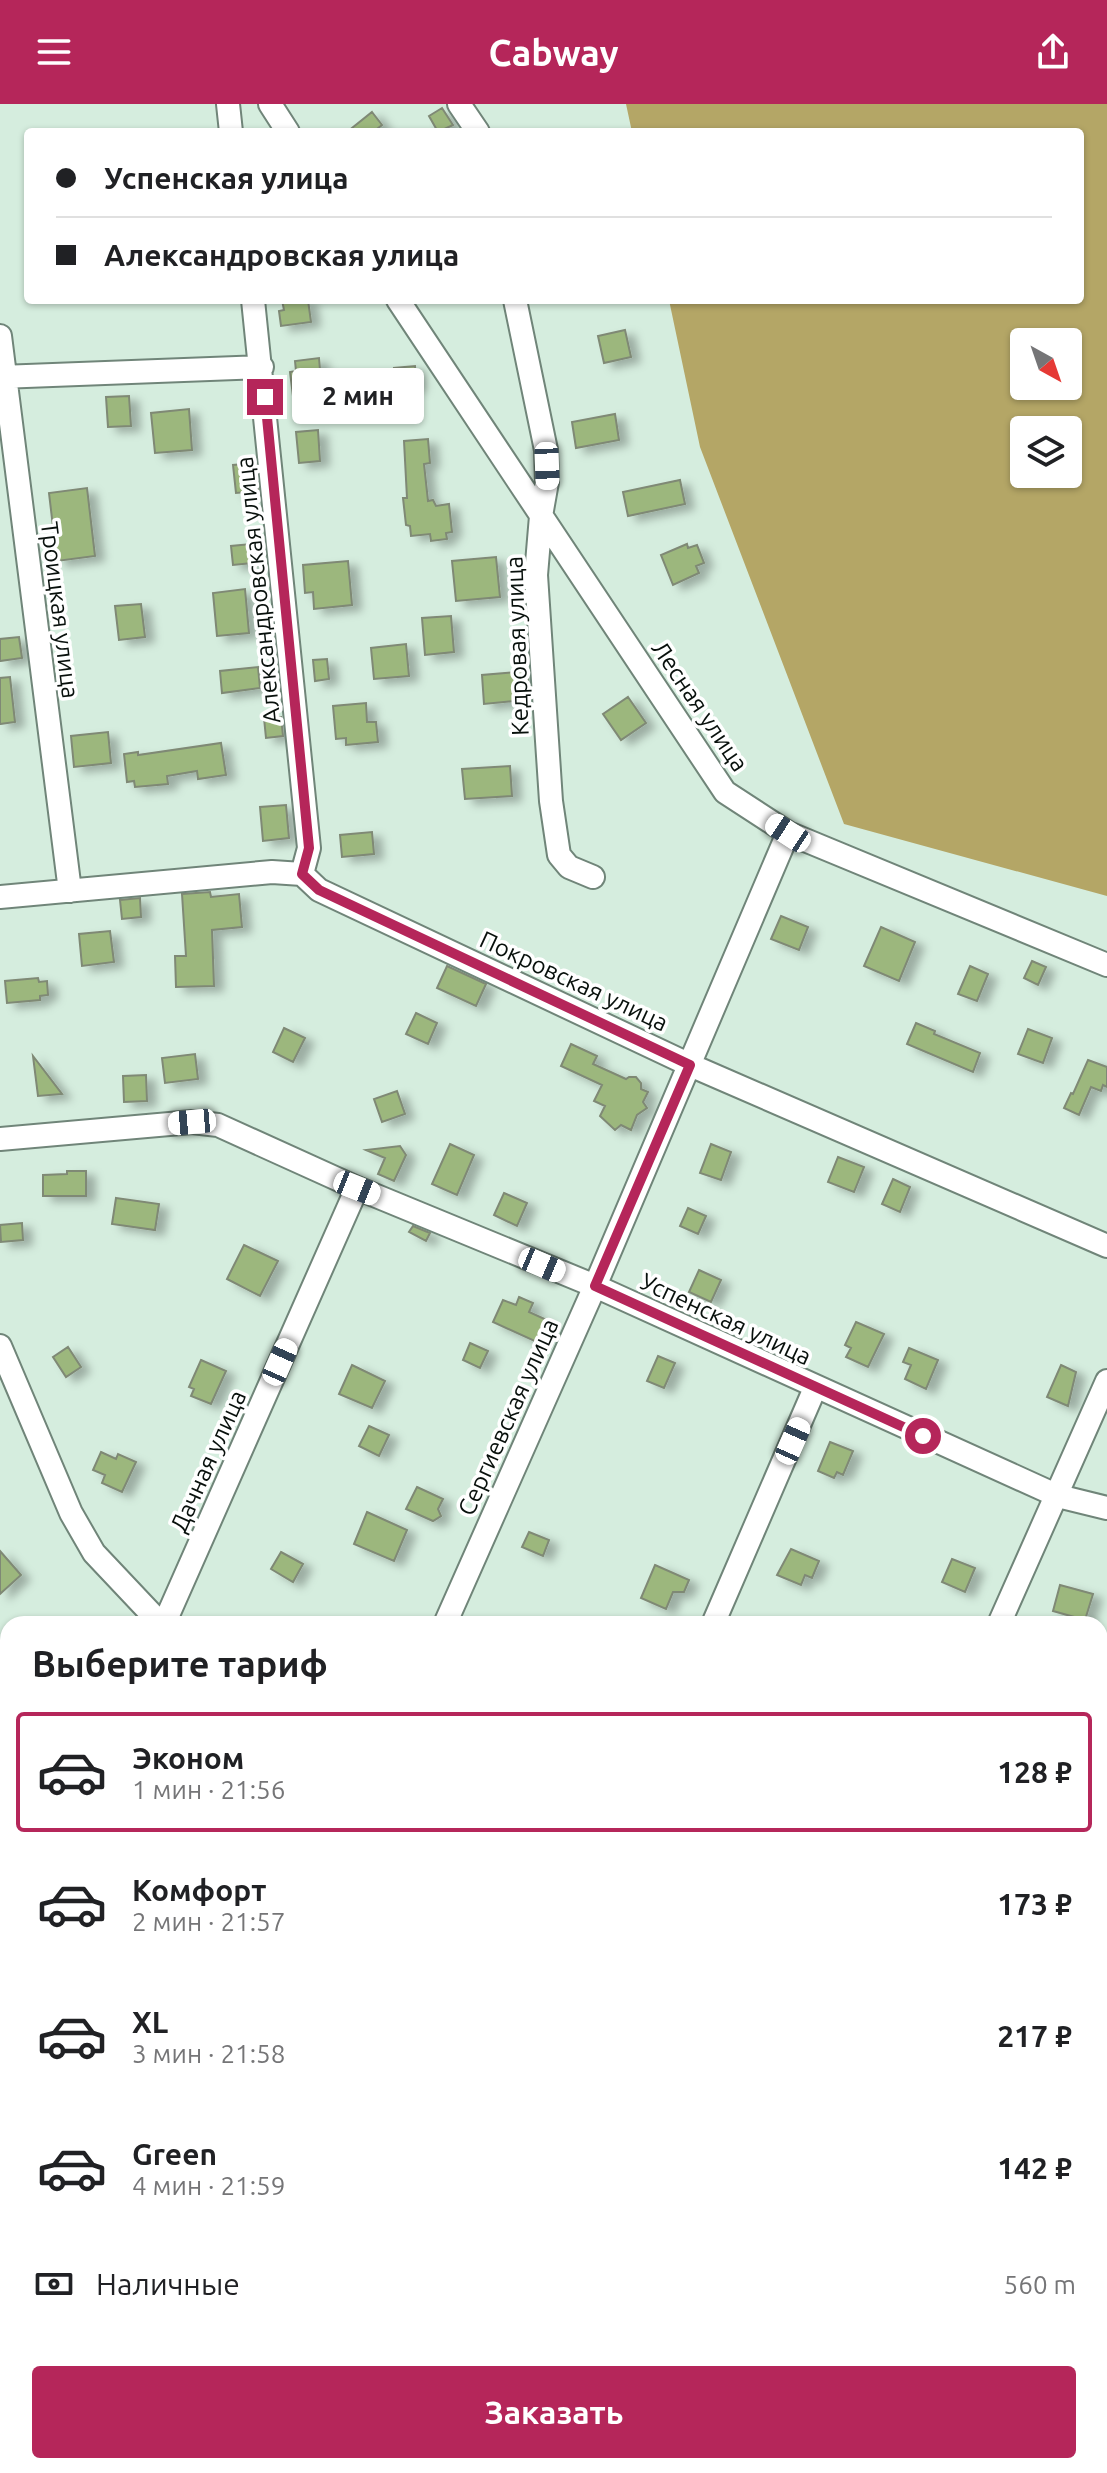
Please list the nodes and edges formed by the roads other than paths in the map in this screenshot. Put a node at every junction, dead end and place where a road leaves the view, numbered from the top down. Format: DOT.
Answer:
graph roads {
  1 [pos="228,104"];
  2 [pos="270,104"];
  3 [pos="459,104"];
  4 [pos="478,104"];
  5 [pos="231,128"];
  6 [pos="285,128"];
  7 [pos="477,128"];
  8 [pos="480,128"];
  9 [pos="254,304"];
  10 [pos="401,304"];
  11 [pos="516,304"];
  12 [pos="0,336"];
  13 [pos="262,367"];
  14 [pos="2,377"];
  15 [pos="541,516"];
  16 [pos="788,833"];
  17 [pos="302,874"];
  18 [pos="593,877"];
  19 [pos="70,891"];
  20 [pos="0,897"];
  21 [pos="1107,965"];
  22 [pos="690,1065"];
  23 [pos="0,1139"];
  24 [pos="357,1188"];
  25 [pos="1107,1246"];
  26 [pos="595,1286"];
  27 [pos="0,1346"];
  28 [pos="1107,1381"];
  29 [pos="815,1388"];
  30 [pos="1058,1496"];
  31 [pos="1107,1508"];
  32 [pos="155,1616"];
  33 [pos="167,1616"];
  34 [pos="449,1616"];
  35 [pos="716,1616"];
  36 [pos="1003,1616"];
  1 -- 5 [label="street"];
  2 -- 6 [label="street"];
  3 -- 7 [label="street"];
  4 -- 8 [label="street"];
  9 -- 13 [label="street, Александровская улица"];
  10 -- 15 [label="street, Лесная улица"];
  11 -- 15 [label="street, Кедровая улица"];
  12 -- 14 [label="street, Троицкая улица"];
  13 -- 14 [label="street"];
  13 -- 17 [label="street, Александровская улица"];
  14 -- 19 [label="street, Троицкая улица"];
  15 -- 16 [label="street, Лесная улица"];
  15 -- 18 [label="street, Кедровая улица"];
  16 -- 21 [label="street, Лесная улица"];
  16 -- 22 [label="street, Сергиевская улица"];
  17 -- 19 [label="street"];
  17 -- 22 [label="street, Покровская улица"];
  19 -- 20 [label="street"];
  22 -- 25 [label="street, Покровская улица"];
  22 -- 26 [label="street, Сергиевская улица"];
  23 -- 24 [label="street, Успенская улица"];
  24 -- 26 [label="street, Успенская улица"];
  24 -- 33 [label="street, Дачная улица"];
  26 -- 29 [label="street, Успенская улица"];
  26 -- 34 [label="street, Сергиевская улица"];
  27 -- 32 [label="street"];
  28 -- 30 [label="street"];
  29 -- 30 [label="street, Успенская улица"];
  29 -- 35 [label="street"];
  30 -- 31 [label="street, Успенская улица"];
  30 -- 36 [label="street"];
}
